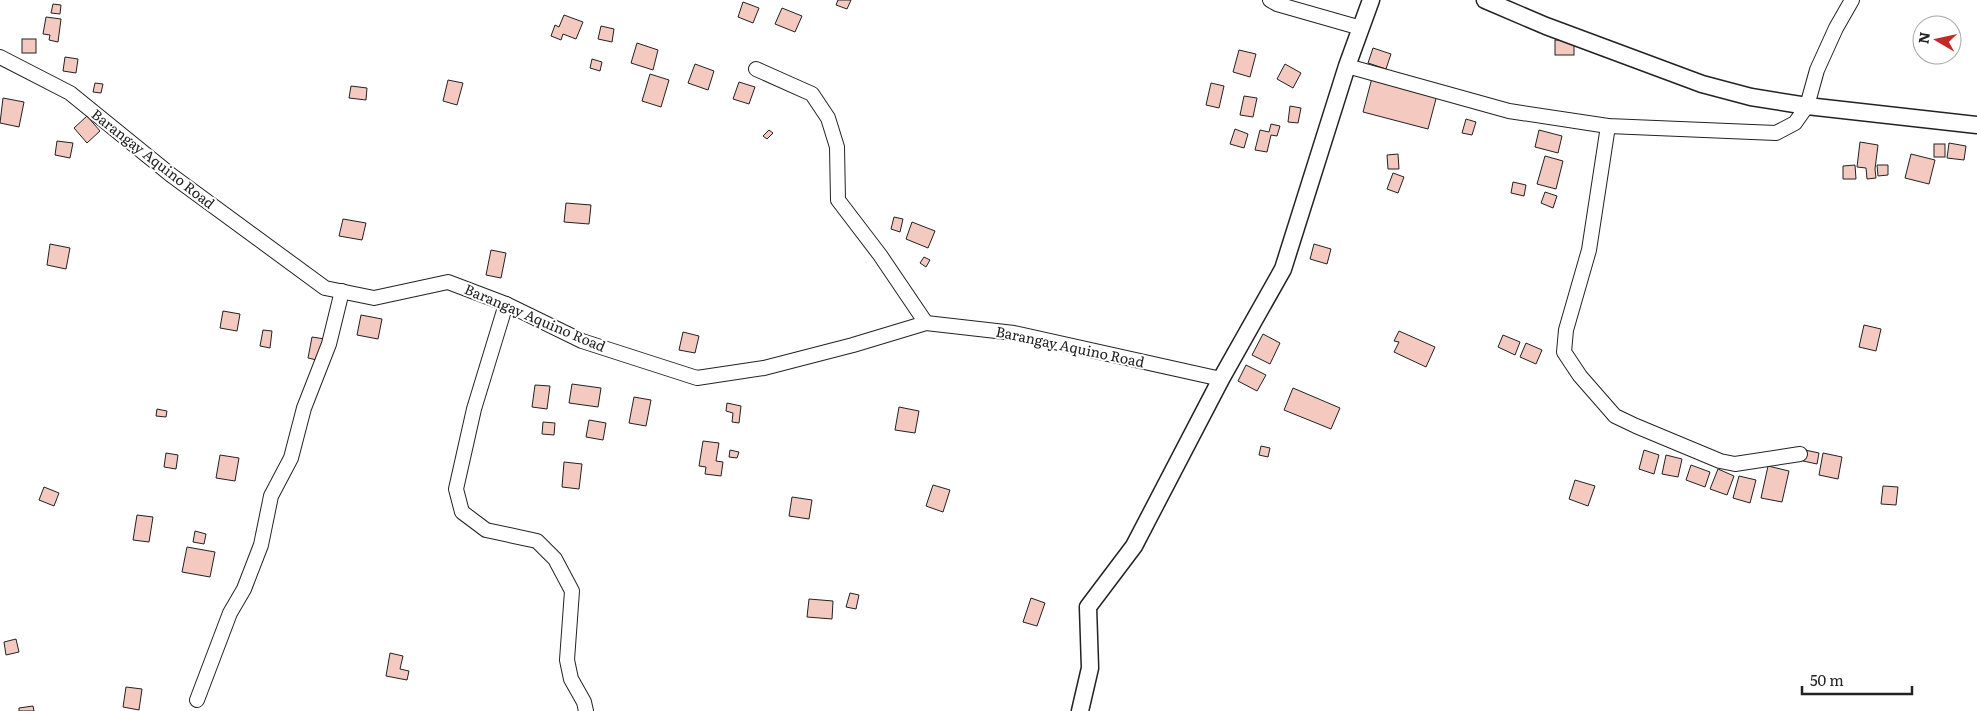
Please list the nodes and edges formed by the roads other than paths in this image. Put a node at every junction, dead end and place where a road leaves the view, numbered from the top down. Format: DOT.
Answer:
graph roads {
  1 [pos="1270,0"];
  2 [pos="1371,0"];
  3 [pos="1485,0"];
  4 [pos="1852,0"];
  5 [pos="1361,28"];
  6 [pos="0,57"];
  7 [pos="1347,66"];
  8 [pos="756,69"];
  9 [pos="1807,106"];
  10 [pos="1977,125"];
  11 [pos="1608,126"];
  12 [pos="342,291"];
  13 [pos="506,304"];
  14 [pos="926,323"];
  15 [pos="1221,380"];
  16 [pos="1800,454"];
  17 [pos="197,700"];
  18 [pos="586,711"];
  19 [pos="1080,711"];
  1 -- 5 [label="street"];
  2 -- 5 [label="street"];
  3 -- 9 [label="street"];
  4 -- 9 [label="street"];
  5 -- 7 [label="street"];
  6 -- 12 [label="street, Barangay Aquino Road"];
  7 -- 11 [label="street"];
  7 -- 15 [label="street"];
  8 -- 14 [label="street"];
  9 -- 10 [label="street"];
  9 -- 11 [label="street"];
  11 -- 16 [label="street"];
  12 -- 13 [label="street, Barangay Aquino Road"];
  12 -- 17 [label="street"];
  13 -- 14 [label="street, Barangay Aquino Road"];
  13 -- 18 [label="street"];
  14 -- 15 [label="street, Barangay Aquino Road"];
  15 -- 19 [label="street"];
}
